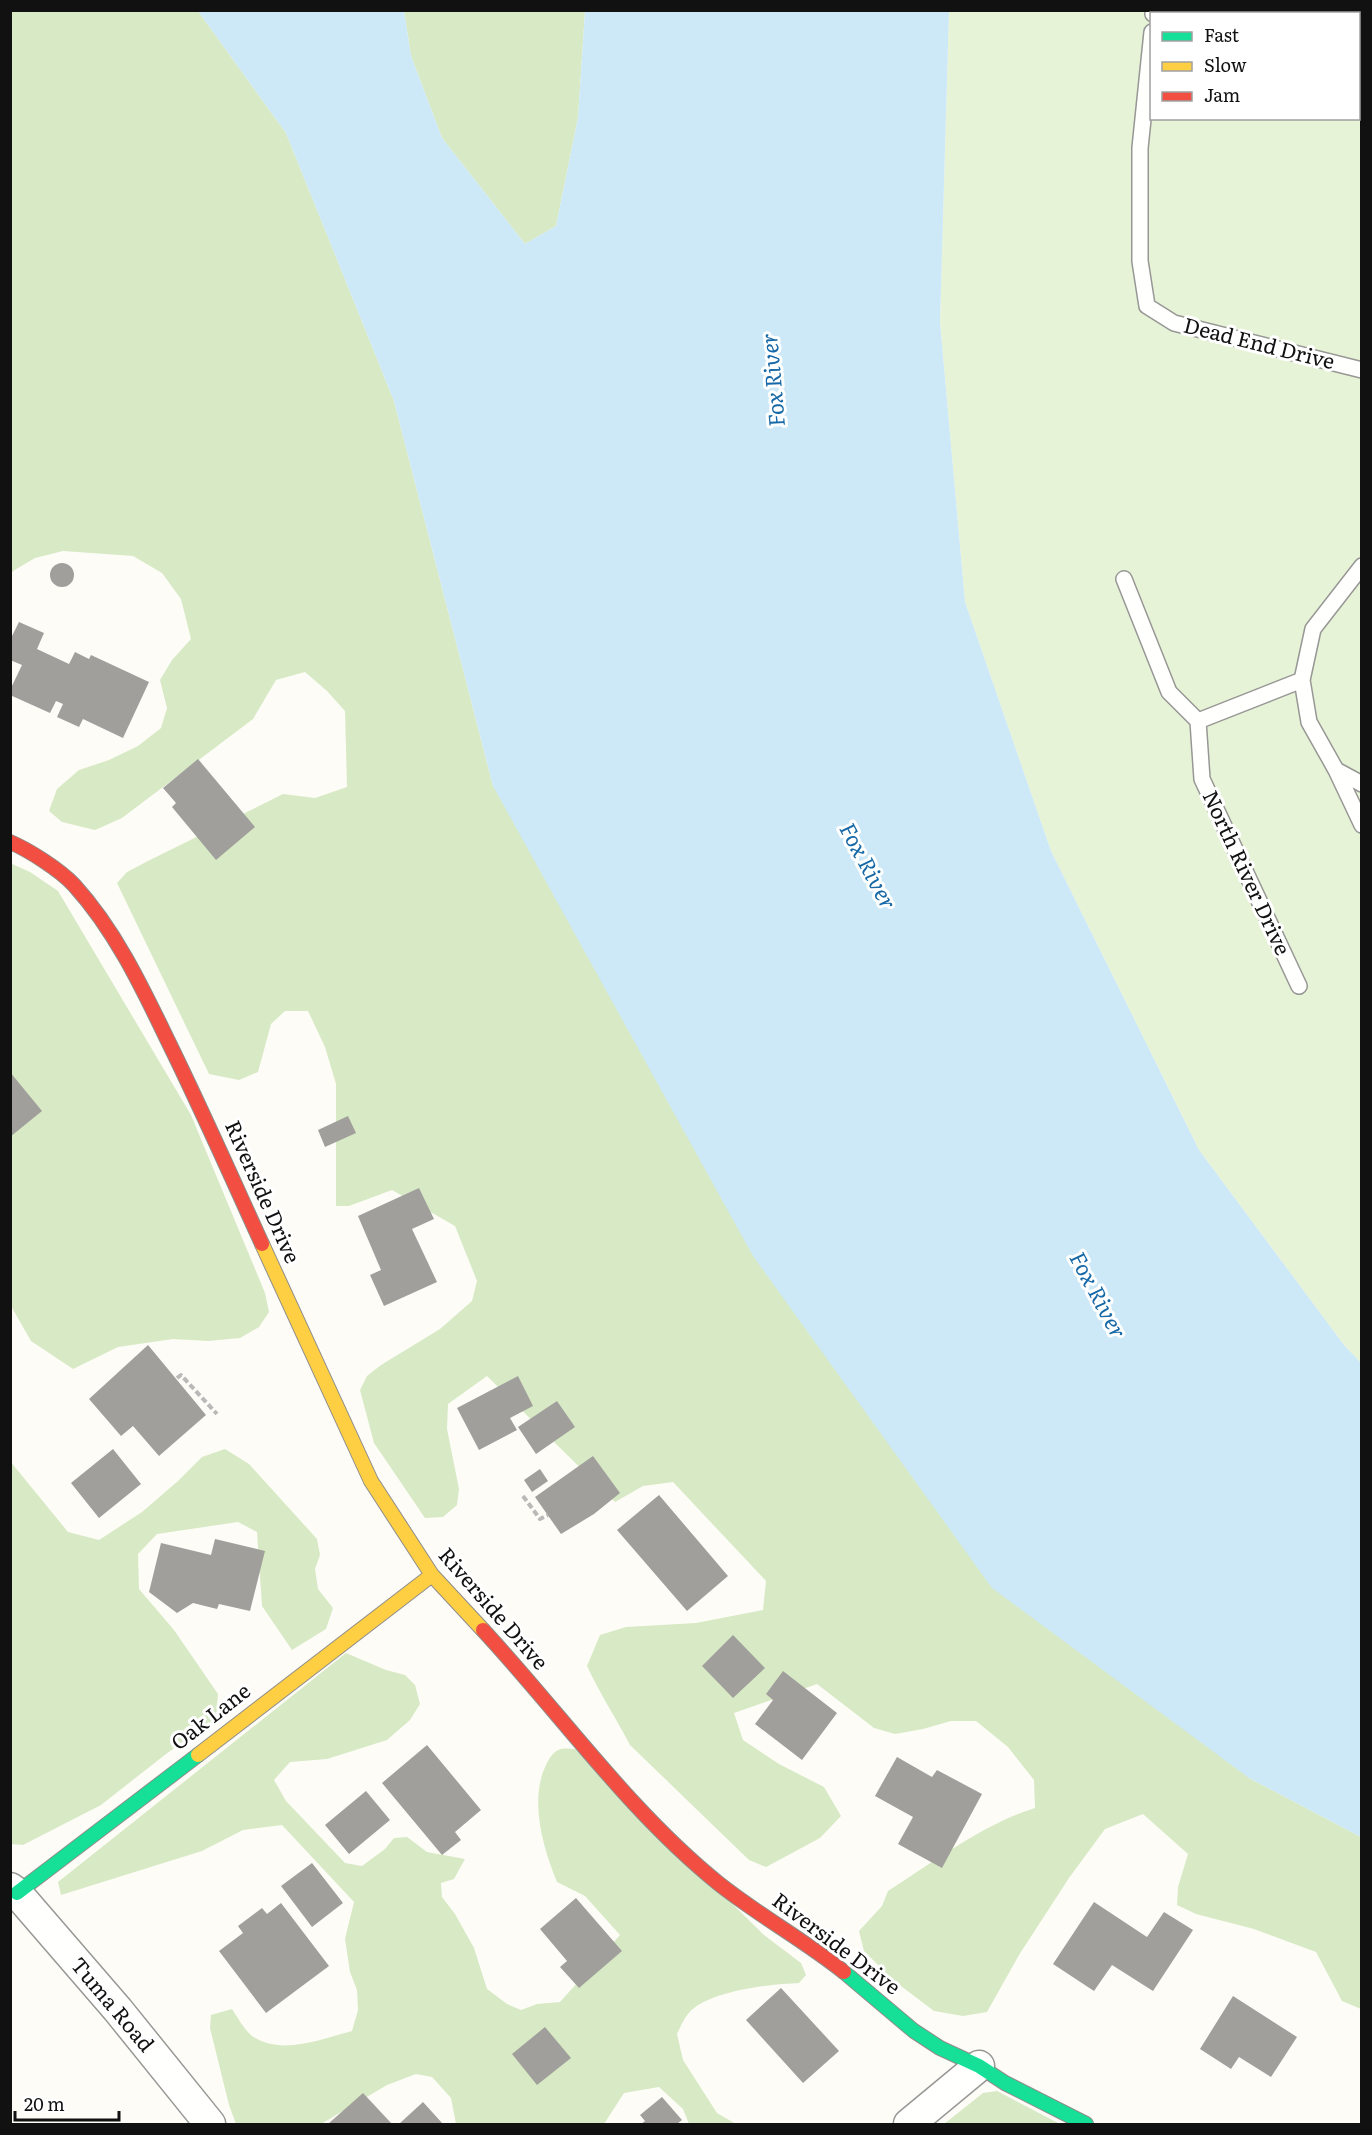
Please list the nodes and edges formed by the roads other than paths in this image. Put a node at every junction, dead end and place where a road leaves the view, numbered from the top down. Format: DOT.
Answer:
graph roads {
  1 [pos="1150,51"];
  2 [pos="1362,370"];
  3 [pos="1362,566"];
  4 [pos="1124,579"];
  5 [pos="1302,680"];
  6 [pos="1198,721"];
  7 [pos="1336,770"];
  8 [pos="1362,784"];
  9 [pos="1362,825"];
  10 [pos="10,842"];
  11 [pos="1299,986"];
  12 [pos="432,1575"];
  13 [pos="14,1891"];
  14 [pos="979,2066"];
  15 [pos="210,2124"];
  16 [pos="909,2124"];
  17 [pos="1086,2124"];
  1 -- 2 [label="lane, Dead End Drive"];
  3 -- 5 [label="lane"];
  4 -- 6 [label="lane"];
  5 -- 6 [label="lane"];
  5 -- 7 [label="lane"];
  6 -- 11 [label="lane, North River Drive"];
  7 -- 8 [label="lane"];
  7 -- 9 [label="lane"];
  10 -- 12 [label="street, Riverside Drive"];
  12 -- 13 [label="street, Oak Lane"];
  12 -- 14 [label="street, Riverside Drive"];
  13 -- 15 [label="street, Tuma Road"];
  14 -- 16 [label="street"];
  14 -- 17 [label="street, Riverside Drive"];
}
